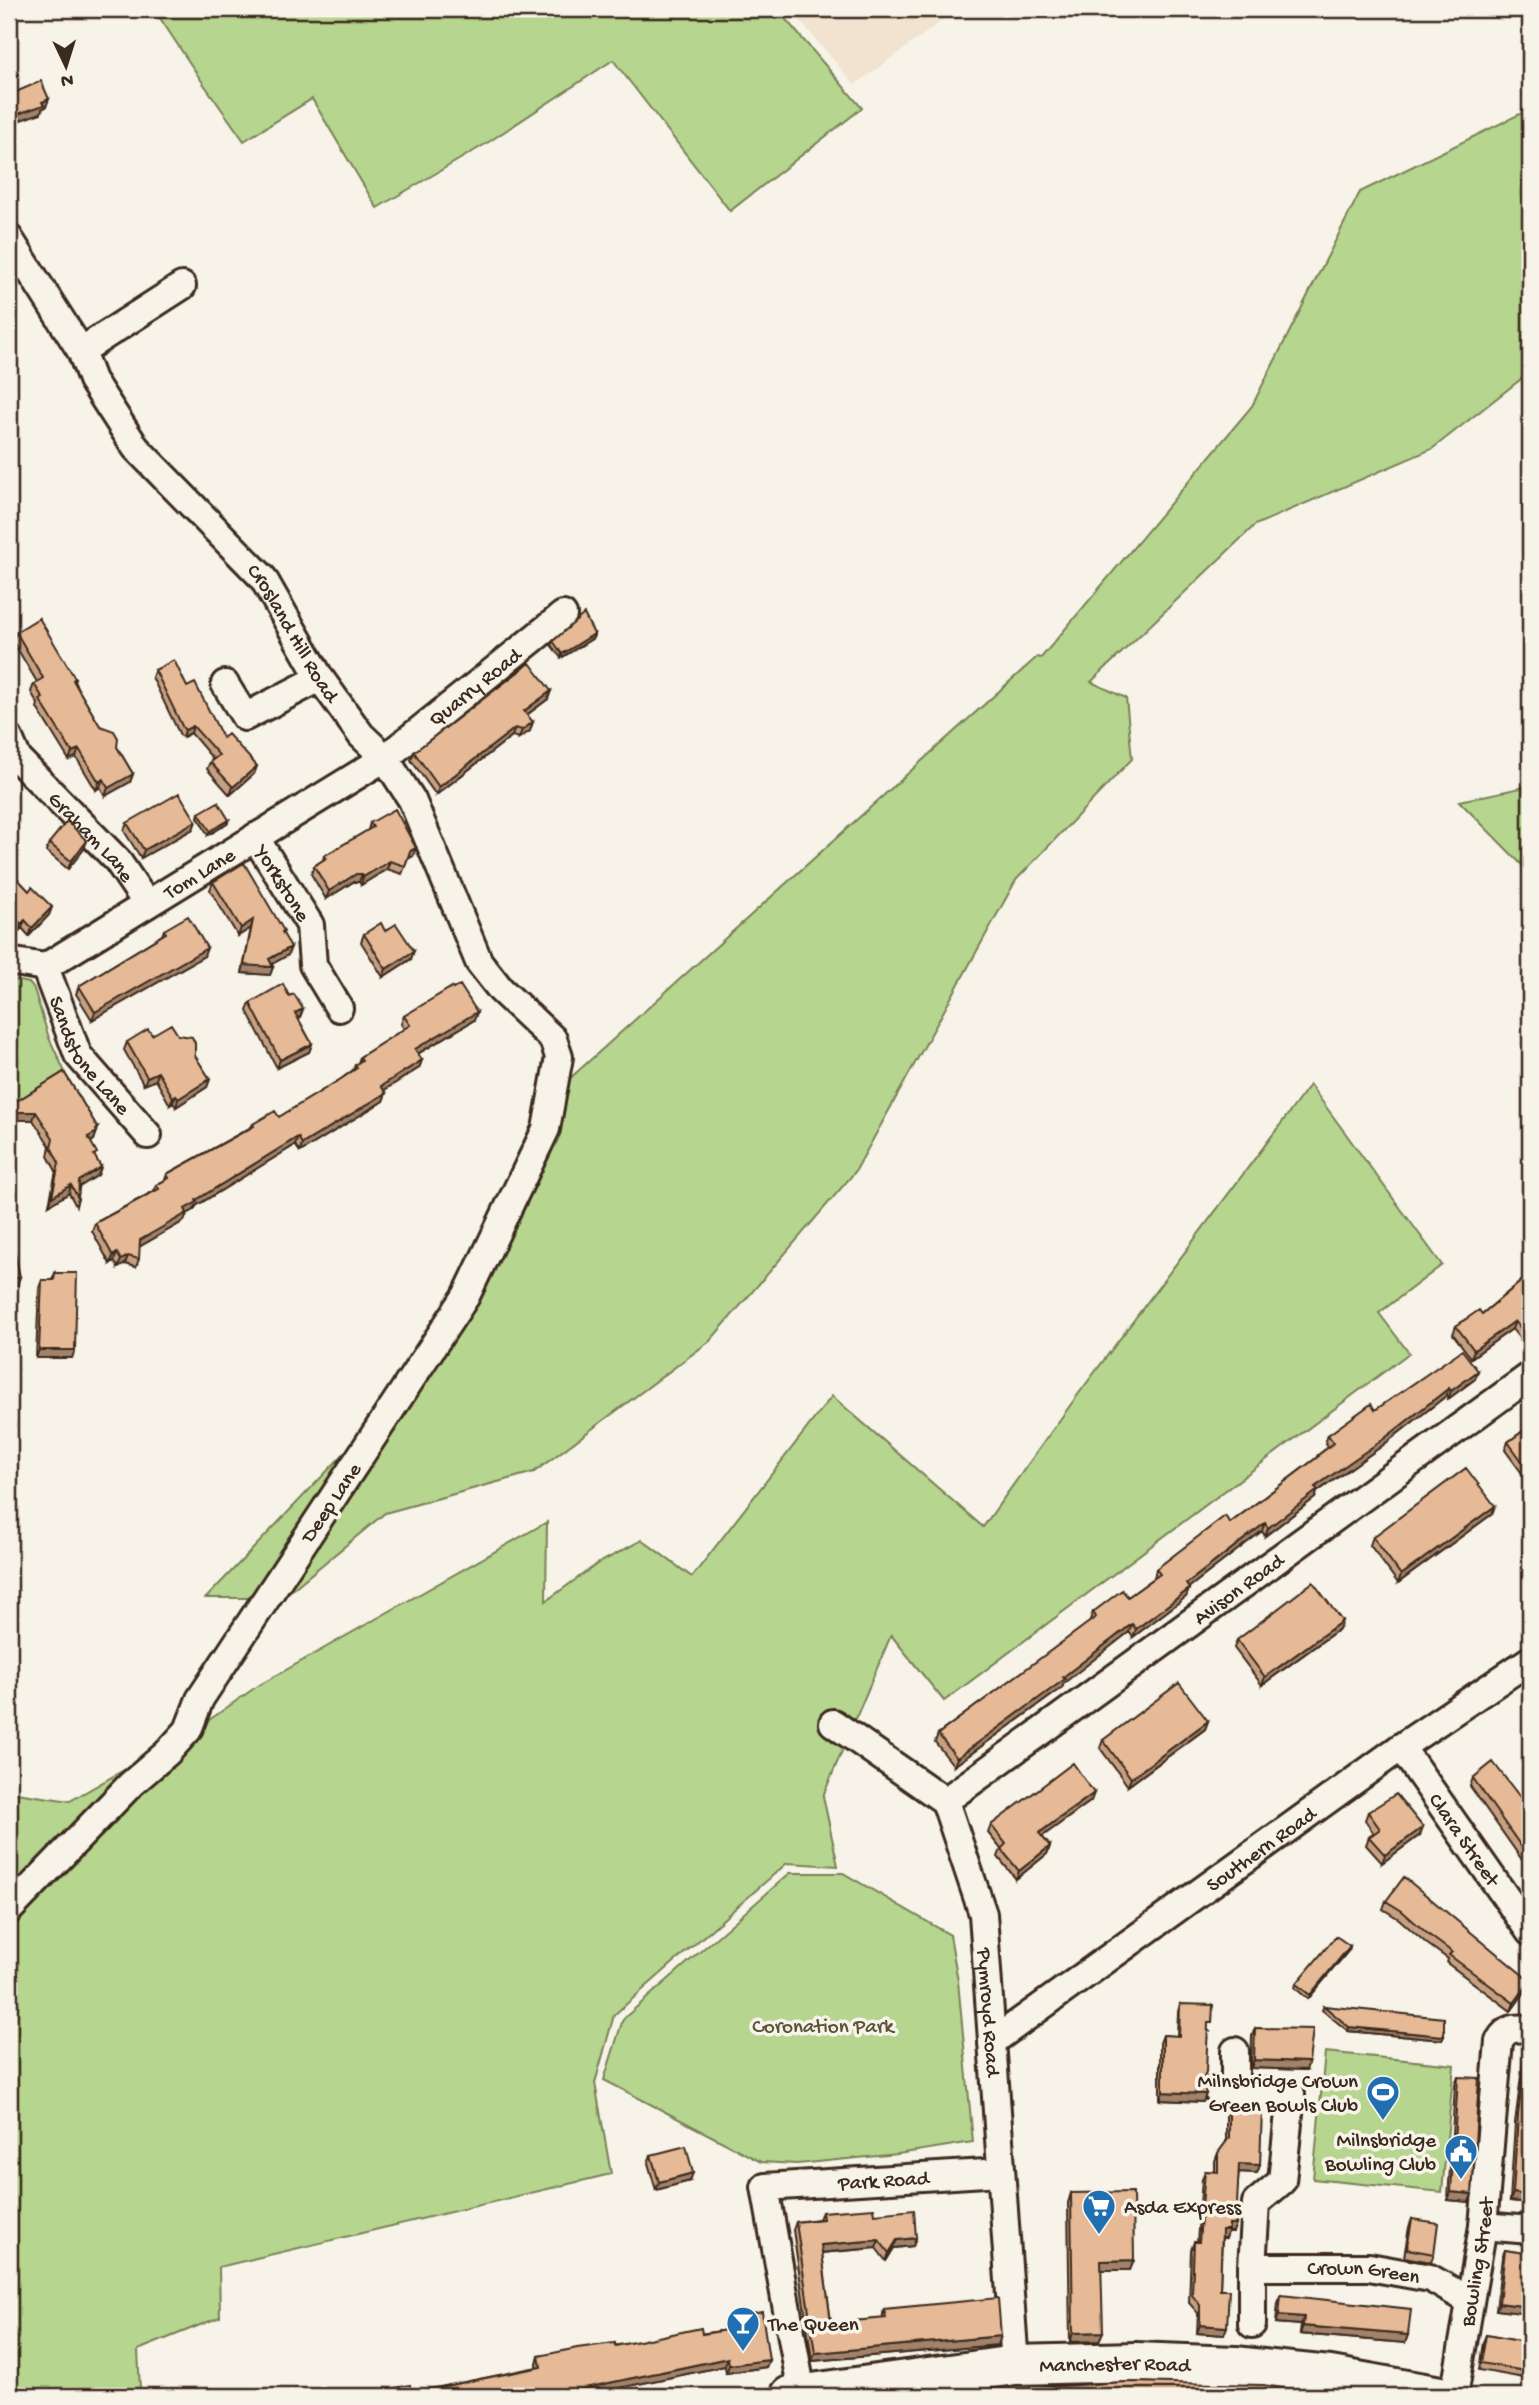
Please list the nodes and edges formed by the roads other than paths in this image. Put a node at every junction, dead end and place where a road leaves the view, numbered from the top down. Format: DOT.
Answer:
graph roads {
  1 [pos="9,238"];
  2 [pos="182,286"];
  3 [pos="80,351"];
  4 [pos="563,615"];
  5 [pos="320,678"];
  6 [pos="225,684"];
  7 [pos="9,738"];
  8 [pos="385,758"];
  9 [pos="255,837"];
  10 [pos="147,904"];
  11 [pos="9,961"];
  12 [pos="45,967"];
  13 [pos="339,1008"];
  14 [pos="553,1039"];
  15 [pos="148,1135"];
  16 [pos="1530,1376"];
  17 [pos="1530,1660"];
  18 [pos="834,1723"];
  19 [pos="1401,1747"];
  20 [pos="945,1801"];
  21 [pos="9,1910"];
  22 [pos="1530,1932"];
  23 [pos="1530,2029"];
  24 [pos="992,2042"];
  25 [pos="1235,2051"];
  26 [pos="1001,2172"];
  27 [pos="1483,2226"];
  28 [pos="1530,2230"];
  29 [pos="1252,2267"];
  30 [pos="1471,2301"];
  31 [pos="1252,2323"];
  32 [pos="1015,2365"];
  33 [pos="796,2395"];
  34 [pos="1440,2396"];
  35 [pos="1454,2396"];
  1 -- 3 [label="street, Crosland Hill Road"];
  2 -- 3 [label="street"];
  3 -- 5 [label="street, Crosland Hill Road"];
  4 -- 8 [label="street, Quarry Road"];
  5 -- 6 [label="street"];
  5 -- 8 [label="street, Crosland Hill Road"];
  7 -- 10 [label="street, Graham Lane"];
  8 -- 9 [label="street, Tom Lane"];
  8 -- 14 [label="street, Crosland Hill Road"];
  9 -- 10 [label="street, Tom Lane"];
  9 -- 13 [label="street, Yorkstone"];
  10 -- 12 [label="street, Tom Lane"];
  11 -- 12 [label="street"];
  12 -- 15 [label="street, Sandstone Lane"];
  14 -- 21 [label="street, Deep Lane"];
  16 -- 20 [label="street, Avison Road"];
  17 -- 19 [label="street, Southern Road"];
  18 -- 20 [label="street"];
  19 -- 22 [label="street, Clara Street"];
  19 -- 24 [label="street, Southern Road"];
  20 -- 24 [label="street, Pymroyd Road"];
  23 -- 27 [label="street, Bowling Street"];
  24 -- 26 [label="street, Pymroyd Road"];
  25 -- 29 [label="street"];
  26 -- 32 [label="street, Pymroyd Road"];
  26 -- 33 [label="street, Park Road"];
  27 -- 28 [label="street"];
  27 -- 30 [label="street, Bowling Street"];
  29 -- 30 [label="street, Crown Green"];
  29 -- 31 [label="street"];
  30 -- 35 [label="street, Bowling Street"];
  32 -- 33 [label="main road, Manchester Road"];
  32 -- 34 [label="main road, Manchester Road"];
}
